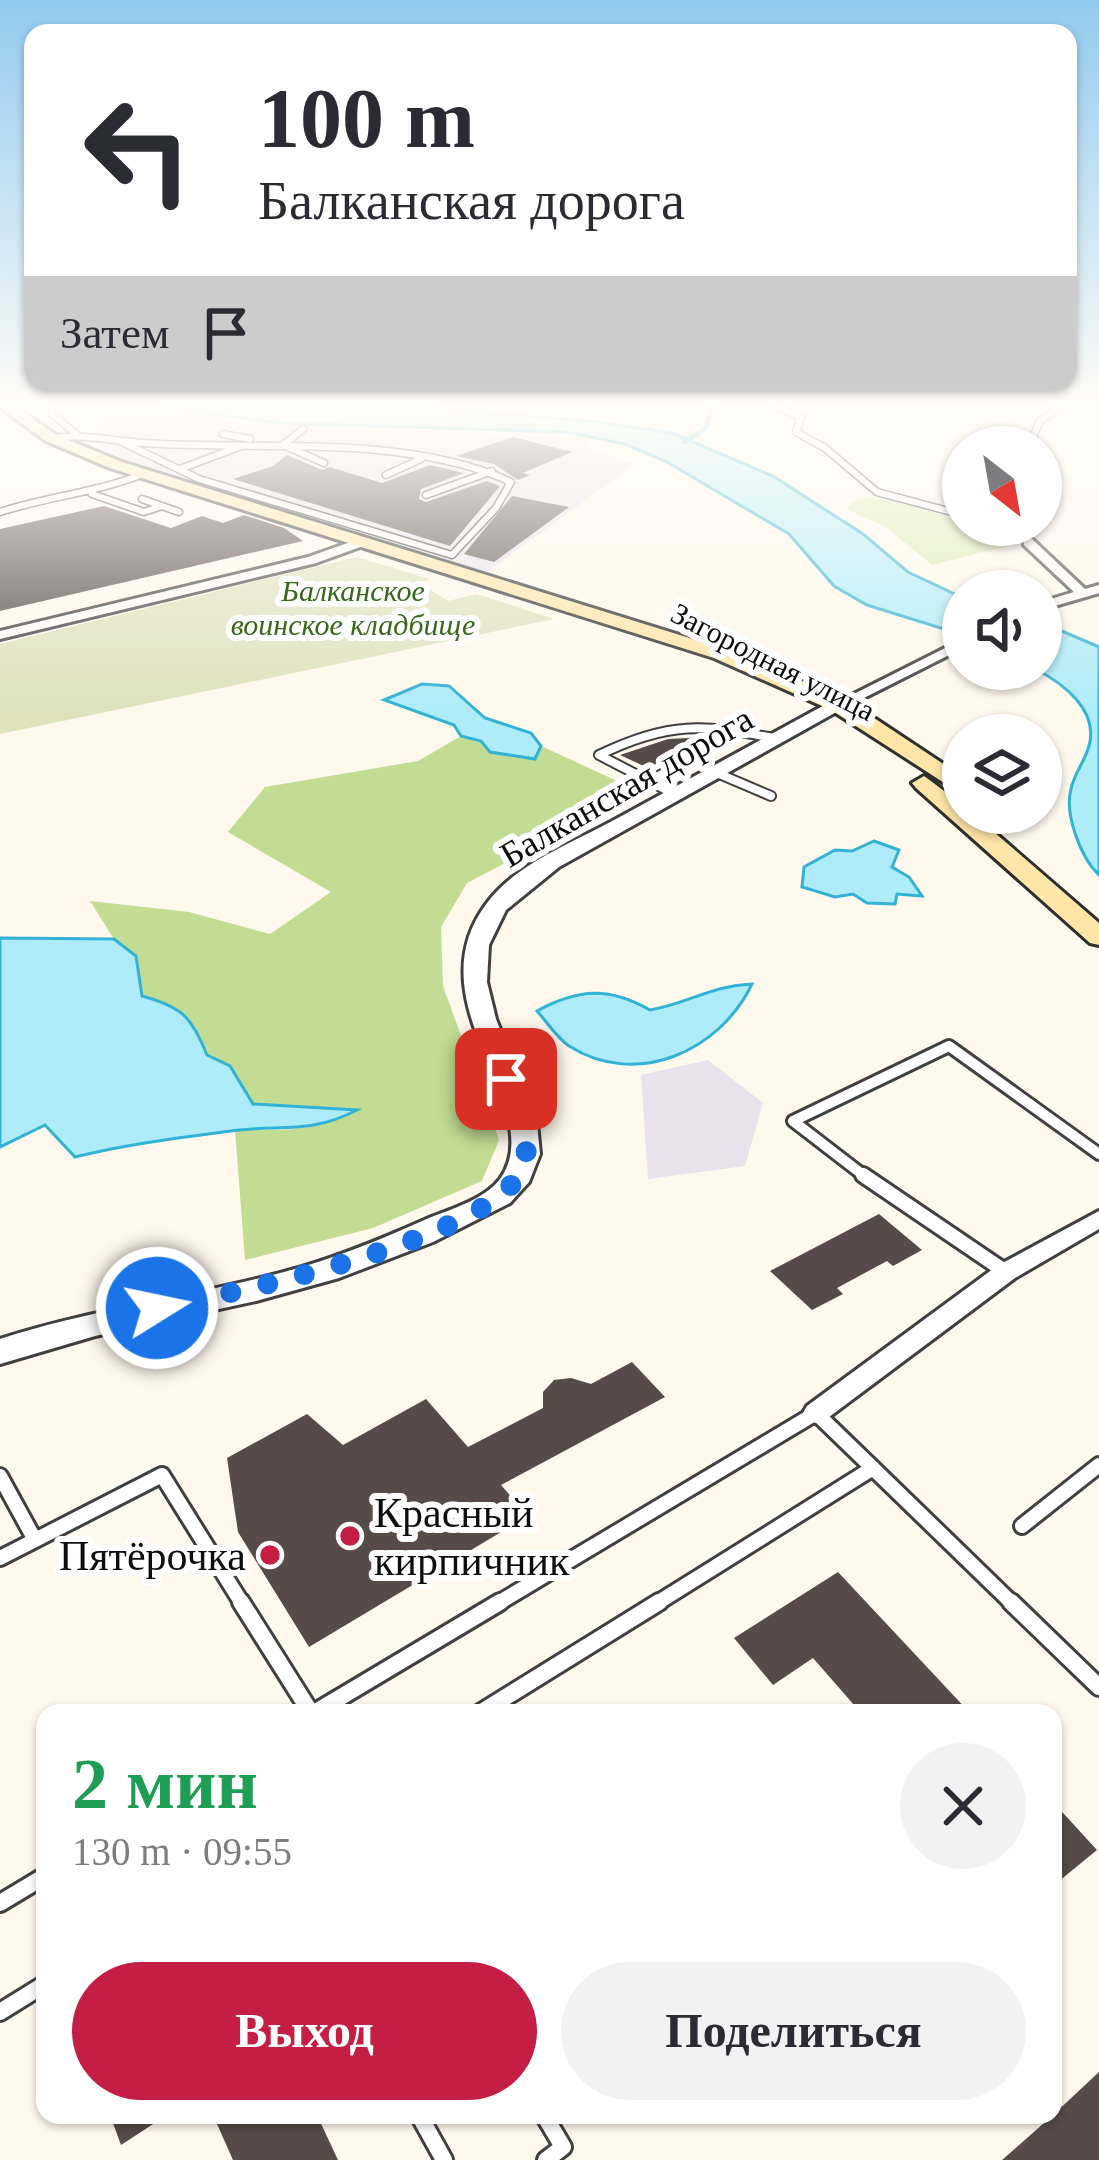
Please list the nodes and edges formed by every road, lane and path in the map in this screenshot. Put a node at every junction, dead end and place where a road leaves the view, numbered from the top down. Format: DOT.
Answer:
graph roads {
  1 [pos="169,509"];
  2 [pos="252,509"];
  3 [pos="303,509"];
  4 [pos="493,509"];
  5 [pos="178,512"];
  6 [pos="359,543"];
  7 [pos="1032,546"];
  8 [pos="1099,590"];
  9 [pos="1081,592"];
  10 [pos="1062,599"];
  11 [pos="0,635"];
  12 [pos="942,654"];
  13 [pos="829,711"];
  14 [pos="741,731"];
  15 [pos="778,739"];
  16 [pos="717,772"];
  17 [pos="942,772"];
  18 [pos="665,787"];
  19 [pos="771,796"];
  20 [pos="1012,834"];
  21 [pos="1097,935"];
  22 [pos="1099,1154"];
  23 [pos="1099,1219"];
  24 [pos="1006,1272"];
  25 [pos="0,1352"];
  26 [pos="816,1413"];
  27 [pos="1099,1465"];
  28 [pos="873,1468"];
  29 [pos="0,1476"];
  30 [pos="1022,1526"];
  31 [pos="35,1540"];
  32 [pos="0,1558"];
  33 [pos="1099,1687"];
  34 [pos="306,1704"];
  35 [pos="327,1704"];
  36 [pos="495,1704"];
  37 [pos="36,1881"];
  38 [pos="0,1903"];
  39 [pos="36,1990"];
  40 [pos="0,2012"];
  41 [pos="424,2124"];
  42 [pos="549,2124"];
  43 [pos="445,2160"];
  44 [pos="546,2160"];
  1 -- 5 [label="lane"];
  2 -- 6 [label="main road, Загородная улица"];
  3 -- 4 [label="lane"];
  6 -- 11 [label="street"];
  6 -- 13 [label="main road, Загородная улица"];
  7 -- 9 [label="street"];
  8 -- 9 [label="street"];
  9 -- 10 [label="street"];
  12 -- 13 [label="street, Балканская дорога"];
  13 -- 15 [label="street, Балканская дорога"];
  13 -- 17 [label="main road, Загородная улица"];
  13 -- 21 [label="main road, Загородная улица"];
  14 -- 15 [label="lane"];
  14 -- 18 [label="lane"];
  14 -- 18 [label="lane"];
  15 -- 16 [label="street, Балканская дорога"];
  16 -- 18 [label="street, Балканская дорога"];
  16 -- 19 [label="lane"];
  18 -- 25 [label="street, Балканская дорога"];
  20 -- 21 [label="main road, Загородная улица"];
  22 -- 24 [label="lane"];
  23 -- 24 [label="street"];
  24 -- 26 [label="street"];
  26 -- 28 [label="lane"];
  26 -- 35 [label="lane"];
  27 -- 30 [label="lane"];
  28 -- 33 [label="lane"];
  28 -- 36 [label="lane"];
  29 -- 31 [label="lane"];
  31 -- 32 [label="lane"];
  31 -- 34 [label="lane"];
  37 -- 38 [label="lane"];
  39 -- 40 [label="lane"];
  41 -- 43 [label="lane"];
  42 -- 44 [label="lane"];
}
